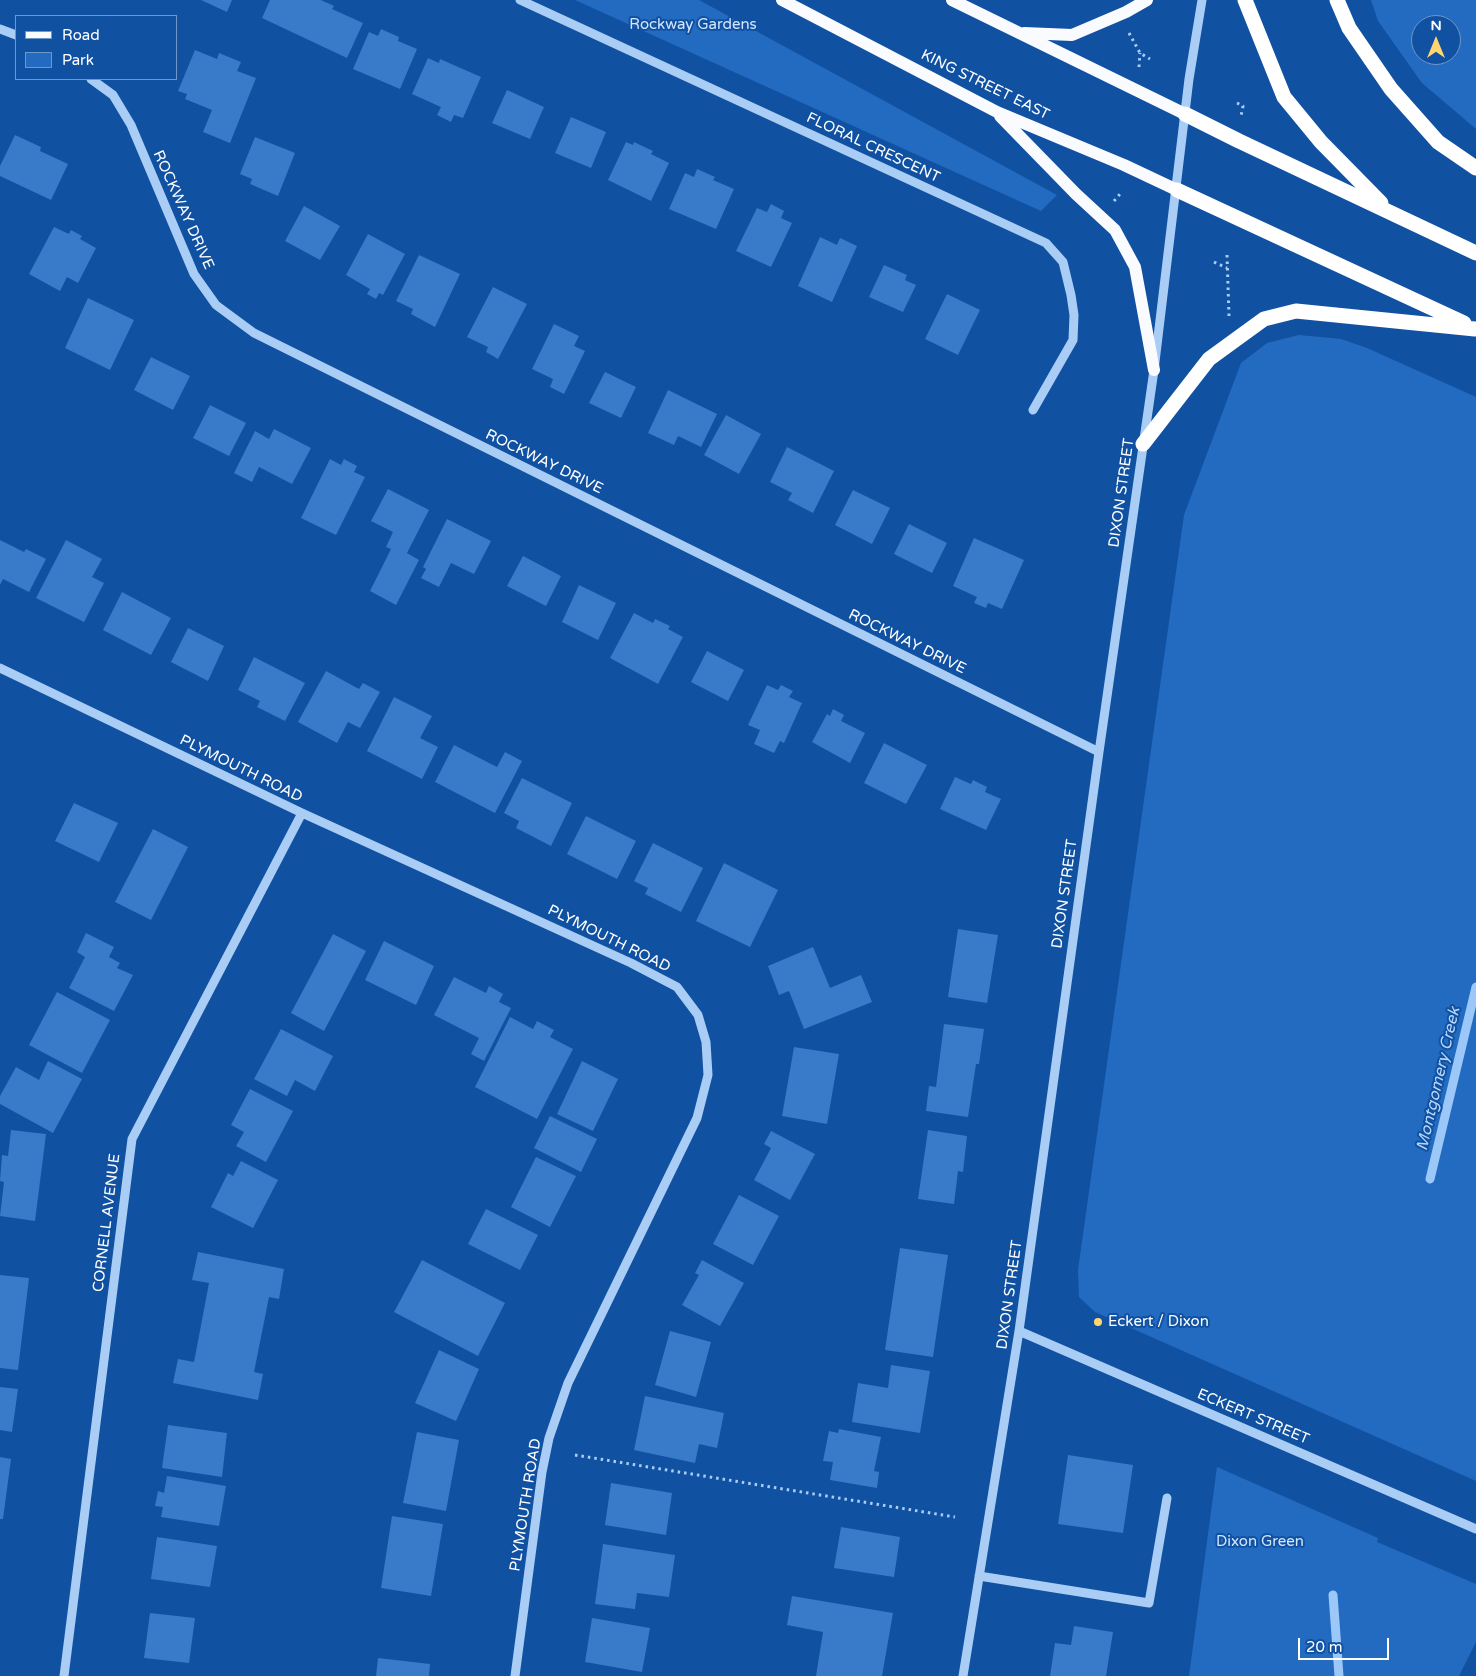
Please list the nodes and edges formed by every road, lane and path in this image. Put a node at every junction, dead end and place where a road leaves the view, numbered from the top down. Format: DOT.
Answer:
graph roads {
  1 [pos="520,0"];
  2 [pos="782,0"];
  3 [pos="952,0"];
  4 [pos="1147,0"];
  5 [pos="1202,0"];
  6 [pos="1245,0"];
  7 [pos="1337,0"];
  8 [pos="1125,26"];
  9 [pos="0,28"];
  10 [pos="1019,32"];
  11 [pos="15,35"];
  12 [pos="1140,53"];
  13 [pos="1150,59"];
  14 [pos="1138,70"];
  15 [pos="92,80"];
  16 [pos="1237,103"];
  17 [pos="997,112"];
  18 [pos="1185,114"];
  19 [pos="1241,120"];
  20 [pos="1476,168"];
  21 [pos="1177,190"];
  22 [pos="1389,212"];
  23 [pos="1476,253"];
  24 [pos="1227,255"];
  25 [pos="1214,262"];
  26 [pos="1228,268"];
  27 [pos="1229,322"];
  28 [pos="1476,329"];
  29 [pos="1154,370"];
  30 [pos="1033,410"];
  31 [pos="1143,444"];
  32 [pos="0,668"];
  33 [pos="1099,752"];
  34 [pos="302,813"];
  35 [pos="1019,1331"];
  36 [pos="575,1455"];
  37 [pos="1167,1498"];
  38 [pos="956,1517"];
  39 [pos="1476,1529"];
  40 [pos="980,1576"];
  41 [pos="64,1676"];
  42 [pos="515,1676"];
  43 [pos="963,1676"];
  1 -- 30 [label="street, FLORAL CRESCENT"];
  2 -- 17 [label="main road, KING STREET EAST"];
  3 -- 10 [label="main road"];
  4 -- 10 [label="main road"];
  5 -- 18 [label="street, DIXON STREET"];
  6 -- 22 [label="highway"];
  7 -- 20 [label="highway"];
  8 -- 12 [label="path"];
  9 -- 11 [label="street"];
  10 -- 18 [label="main road"];
  12 -- 13 [label="path"];
  12 -- 14 [label="path"];
  15 -- 33 [label="street, ROCKWAY DRIVE"];
  16 -- 19 [label="path"];
  17 -- 21 [label="main road, KING STREET EAST"];
  17 -- 29 [label="main road"];
  18 -- 21 [label="street, DIXON STREET"];
  18 -- 22 [label="highway"];
  21 -- 28 [label="highway"];
  21 -- 29 [label="street, DIXON STREET"];
  22 -- 23 [label="highway"];
  24 -- 26 [label="path"];
  25 -- 26 [label="path"];
  26 -- 27 [label="path"];
  28 -- 31 [label="highway"];
  29 -- 31 [label="street, DIXON STREET"];
  31 -- 33 [label="street, DIXON STREET"];
  32 -- 34 [label="street, PLYMOUTH ROAD"];
  33 -- 35 [label="street, DIXON STREET"];
  34 -- 41 [label="street, CORNELL AVENUE"];
  34 -- 42 [label="street, PLYMOUTH ROAD"];
  35 -- 39 [label="street, ECKERT STREET"];
  35 -- 40 [label="street, DIXON STREET"];
  36 -- 38 [label="path"];
  37 -- 40 [label="street"];
  40 -- 43 [label="street, DIXON STREET"];
}
